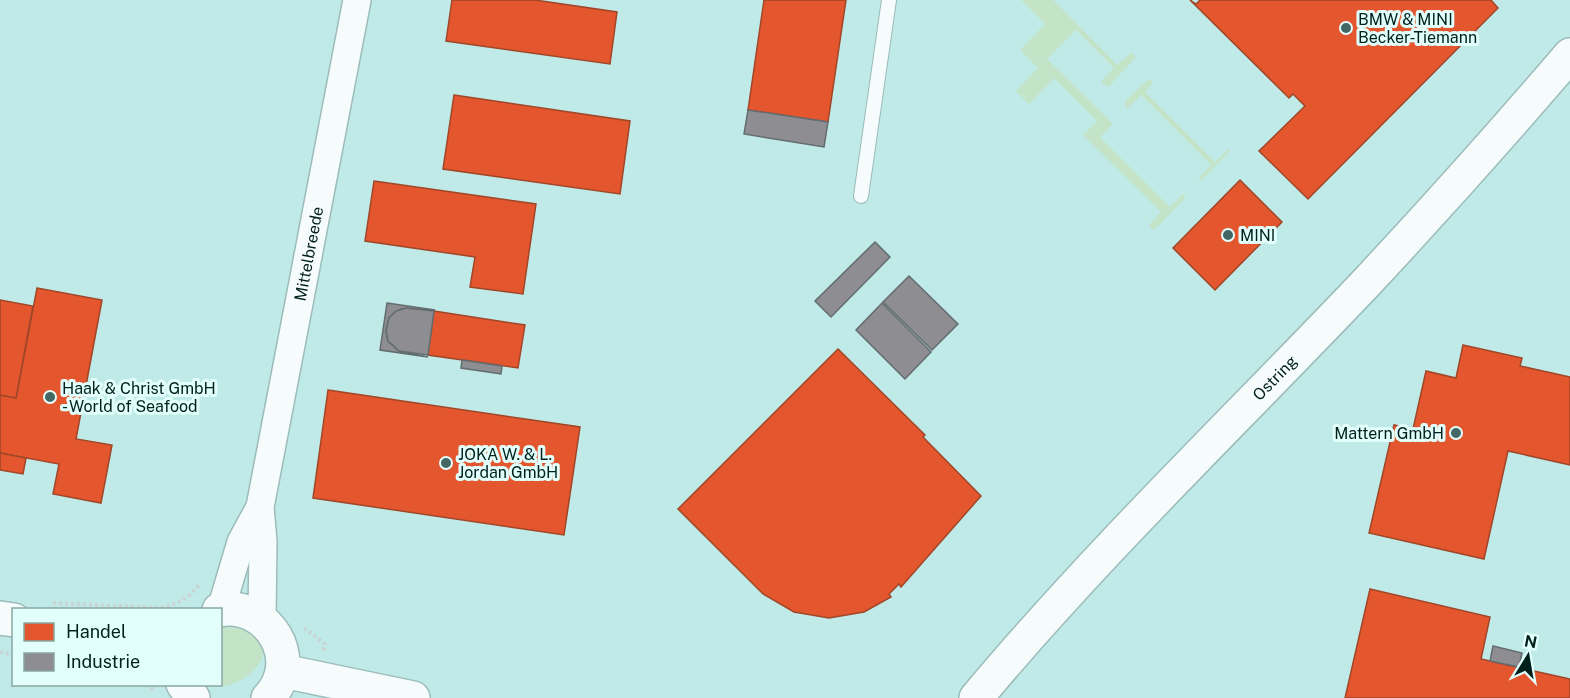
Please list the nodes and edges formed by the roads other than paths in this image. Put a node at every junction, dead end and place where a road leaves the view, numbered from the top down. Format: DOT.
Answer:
graph roads {
  1 [pos="357,0"];
  2 [pos="889,0"];
  3 [pos="1570,55"];
  4 [pos="861,196"];
  5 [pos="260,507"];
  6 [pos="220,608"];
  7 [pos="222,609"];
  8 [pos="262,619"];
  9 [pos="275,684"];
  10 [pos="413,698"];
  11 [pos="975,698"];
  1 -- 5 [label="street, Mittelbreede"];
  2 -- 4 [label="lane"];
  3 -- 11 [label="main road, Ostring"];
  5 -- 6 [label="street"];
  5 -- 8 [label="street"];
  7 -- 8 [label="main road"];
  8 -- 9 [label="main road"];
  9 -- 10 [label="main road"];
}
